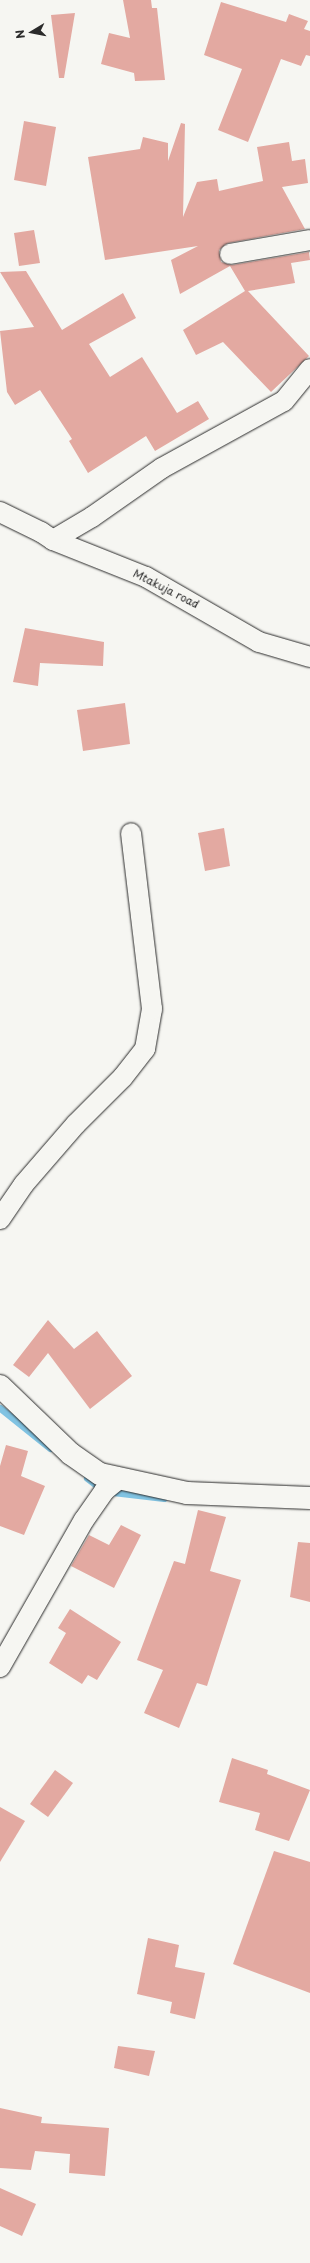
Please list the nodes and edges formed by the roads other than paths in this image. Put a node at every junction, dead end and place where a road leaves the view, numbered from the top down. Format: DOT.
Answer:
graph roads {
  1 [pos="310,240"];
  2 [pos="230,254"];
  3 [pos="310,368"];
  4 [pos="0,512"];
  5 [pos="52,540"];
  6 [pos="310,657"];
  7 [pos="131,833"];
  8 [pos="0,1219"];
  9 [pos="0,1386"];
  10 [pos="119,1479"];
  11 [pos="310,1498"];
  12 [pos="0,1667"];
  1 -- 2 [label="street"];
  3 -- 5 [label="street"];
  4 -- 5 [label="street, Mtakuja road"];
  5 -- 6 [label="street, Mtakuja road"];
  7 -- 8 [label="street"];
  9 -- 10 [label="street"];
  10 -- 11 [label="street"];
  10 -- 12 [label="street"];
}
